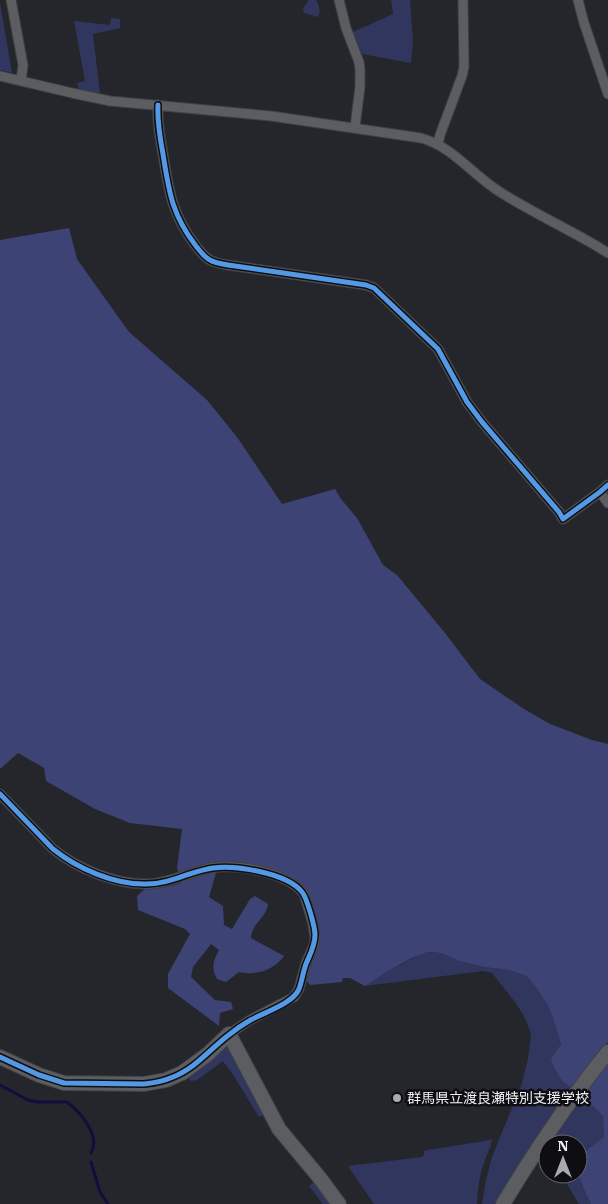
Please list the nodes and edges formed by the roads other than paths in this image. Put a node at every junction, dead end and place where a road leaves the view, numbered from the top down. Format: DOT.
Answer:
graph roads {
  1 [pos="11,0"];
  2 [pos="339,0"];
  3 [pos="463,0"];
  4 [pos="578,0"];
  5 [pos="0,76"];
  6 [pos="21,81"];
  7 [pos="608,94"];
  8 [pos="158,105"];
  9 [pos="355,127"];
  10 [pos="438,144"];
  11 [pos="608,253"];
  12 [pos="608,484"];
  13 [pos="600,492"];
  14 [pos="608,503"];
  15 [pos="0,794"];
  16 [pos="229,1034"];
  17 [pos="608,1052"];
  18 [pos="0,1057"];
  19 [pos="339,1204"];
  20 [pos="503,1204"];
  1 -- 6 [label="street"];
  2 -- 9 [label="street"];
  3 -- 10 [label="street"];
  4 -- 7 [label="street"];
  5 -- 6 [label="street"];
  6 -- 8 [label="street"];
  8 -- 9 [label="street"];
  8 -- 13 [label="street"];
  9 -- 10 [label="street"];
  10 -- 11 [label="street"];
  12 -- 13 [label="street"];
  13 -- 14 [label="street"];
  15 -- 16 [label="street"];
  16 -- 18 [label="street"];
  16 -- 19 [label="street"];
  17 -- 20 [label="street"];
}
